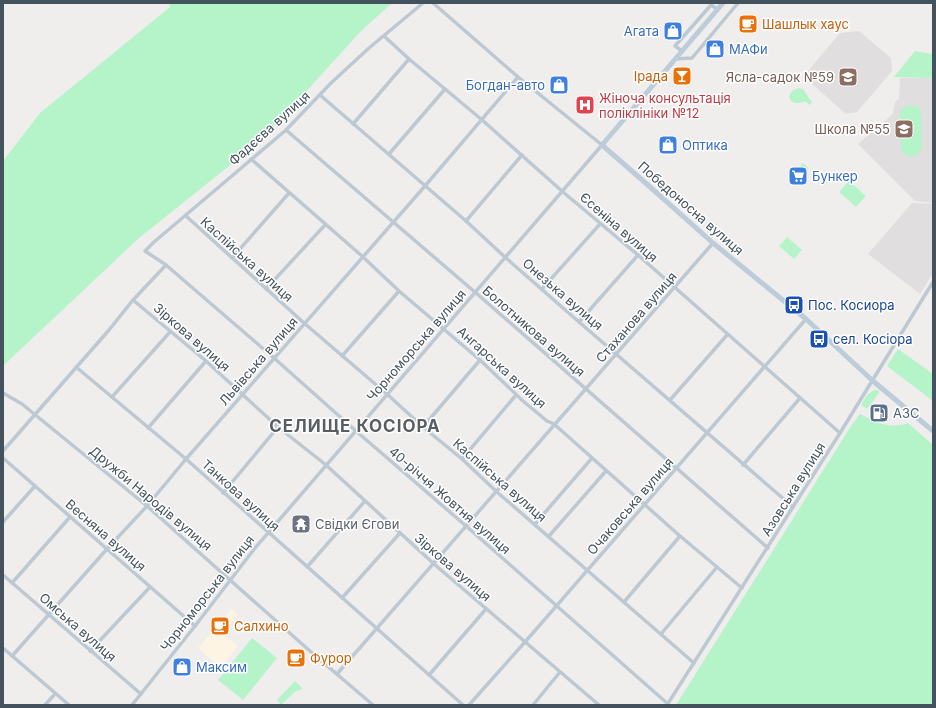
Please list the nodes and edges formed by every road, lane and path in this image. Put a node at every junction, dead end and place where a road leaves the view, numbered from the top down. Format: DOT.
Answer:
graph roads {
  1 [pos="423,3"];
  2 [pos="433,3"];
  3 [pos="723,3"];
  4 [pos="738,3"];
  5 [pos="717,9"];
  6 [pos="384,36"];
  7 [pos="682,51"];
  8 [pos="409,59"];
  9 [pos="675,59"];
  10 [pos="518,77"];
  11 [pos="445,89"];
  12 [pos="320,95"];
  13 [pos="481,119"];
  14 [pos="353,124"];
  15 [pos="286,130"];
  16 [pos="602,145"];
  17 [pos="389,154"];
  18 [pos="522,155"];
  19 [pos="251,159"];
  20 [pos="425,186"];
  21 [pos="563,192"];
  22 [pos="289,193"];
  23 [pos="186,216"];
  24 [pos="466,220"];
  25 [pos="392,222"];
  26 [pos="600,224"];
  27 [pos="325,225"];
  28 [pos="713,243"];
  29 [pos="145,251"];
  30 [pos="638,255"];
  31 [pos="362,256"];
  32 [pos="232,258"];
  33 [pos="506,258"];
  34 [pos="166,265"];
  35 [pos="933,282"];
  36 [pos="266,289"];
  37 [pos="674,289"];
  38 [pos="542,290"];
  39 [pos="398,291"];
  40 [pos="476,293"];
  41 [pos="133,300"];
  42 [pos="806,319"];
  43 [pos="579,322"];
  44 [pos="304,323"];
  45 [pos="444,329"];
  46 [pos="170,332"];
  47 [pos="727,335"];
  48 [pos="617,355"];
  49 [pos="342,356"];
  50 [pos="274,358"];
  51 [pos="480,360"];
  52 [pos="206,361"];
  53 [pos="76,367"];
  54 [pos="764,367"];
  55 [pos="873,381"];
  56 [pos="585,389"];
  57 [pos="3,393"];
  58 [pos="243,395"];
  59 [pos="388,395"];
  60 [pos="516,395"];
  61 [pos="112,397"];
  62 [pos="800,398"];
  63 [pos="670,400"];
  64 [pos="35,414"];
  65 [pos="554,424"];
  66 [pos="278,427"];
  67 [pos="423,427"];
  68 [pos="148,428"];
  69 [pos="356,431"];
  70 [pos="933,431"];
  71 [pos="707,432"];
  72 [pos="840,434"];
  73 [pos="3,451"];
  74 [pos="3,458"];
  75 [pos="592,458"];
  76 [pos="186,459"];
  77 [pos="462,459"];
  78 [pos="326,465"];
  79 [pos="743,465"];
  80 [pos="676,468"];
  81 [pos="606,471"];
  82 [pos="35,486"];
  83 [pos="497,492"];
  84 [pos="223,493"];
  85 [pos="365,501"];
  86 [pos="645,504"];
  87 [pos="147,506"];
  88 [pos="793,507"];
  89 [pos="70,517"];
  90 [pos="3,522"];
  91 [pos="535,524"];
  92 [pos="466,526"];
  93 [pos="268,532"];
  94 [pos="400,533"];
  95 [pos="549,536"];
  96 [pos="680,536"];
  97 [pos="768,548"];
  98 [pos="107,549"];
  99 [pos="434,564"];
  100 [pos="307,567"];
  101 [pos="717,567"];
  102 [pos="588,569"];
  103 [pos="3,575"];
  104 [pos="231,580"];
  105 [pos="12,583"];
  106 [pos="150,587"];
  107 [pos="742,588"];
  108 [pos="342,598"];
  109 [pos="624,602"];
  110 [pos="556,606"];
  111 [pos="486,609"];
  112 [pos="48,615"];
  113 [pos="196,626"];
  114 [pos="376,629"];
  115 [pos="661,634"];
  116 [pos="525,642"];
  117 [pos="3,648"];
  118 [pos="90,651"];
  119 [pos="12,656"];
  120 [pos="694,663"];
  121 [pos="560,672"];
  122 [pos="337,674"];
  123 [pos="429,675"];
  124 [pos="55,694"];
  125 [pos="141,694"];
  126 [pos="668,704"];
  127 [pos="45,705"];
  128 [pos="69,705"];
  129 [pos="132,705"];
  130 [pos="373,705"];
  131 [pos="463,705"];
  132 [pos="469,705"];
  133 [pos="533,705"];
  134 [pos="597,705"];
  1 -- 6 [label="street, Фадєєва вулиця"];
  2 -- 10 [label="street, Победоносна вулиця"];
  3 -- 5 [label="street, Чорноморська вулиця"];
  4 -- 9 [label="street"];
  5 -- 7 [label="street, Чорноморська вулиця"];
  5 -- 7 [label="street"];
  6 -- 8 [label="street, Єсеніна вулиця"];
  6 -- 12 [label="street, Фадєєва вулиця"];
  7 -- 9 [label="street, Чорноморська вулиця"];
  8 -- 11 [label="street, Єсеніна вулиця"];
  8 -- 14 [label="street"];
  9 -- 16 [label="street, Чорноморська вулиця"];
  10 -- 13 [label="street, Львівська вулиця"];
  10 -- 16 [label="street, Победоносна вулиця"];
  11 -- 13 [label="street, Єсеніна вулиця"];
  11 -- 17 [label="street"];
  12 -- 14 [label="street, Онезька вулиця"];
  12 -- 15 [label="street, Фадєєва вулиця"];
  13 -- 18 [label="street, Єсеніна вулиця"];
  13 -- 20 [label="street, Львівська вулиця"];
  14 -- 17 [label="street, Онезька вулиця"];
  15 -- 19 [label="street, Фадєєва вулиця"];
  15 -- 25 [label="street, Болотникова вулиця"];
  16 -- 21 [label="street, Чорноморська вулиця"];
  16 -- 28 [label="street, Победоносна вулиця"];
  17 -- 20 [label="street, Онезька вулиця"];
  18 -- 21 [label="street, Єсеніна вулиця"];
  18 -- 24 [label="street"];
  19 -- 22 [label="street, Ангарська вулиця"];
  19 -- 23 [label="street, Фадєєва вулиця"];
  20 -- 24 [label="street, Онезька вулиця"];
  20 -- 25 [label="street, Львівська вулиця"];
  21 -- 26 [label="street, Єсеніна вулиця"];
  21 -- 33 [label="street, Чорноморська вулиця"];
  22 -- 27 [label="street, Ангарська вулиця"];
  22 -- 32 [label="street"];
  23 -- 29 [label="street, Фадєєва вулиця"];
  23 -- 32 [label="street, Каспійська вулиця"];
  24 -- 33 [label="street, Онезька вулиця"];
  25 -- 31 [label="street, Львівська вулиця"];
  25 -- 40 [label="street, Болотникова вулиця"];
  26 -- 30 [label="street, Єсеніна вулиця"];
  26 -- 38 [label="street"];
  27 -- 31 [label="street, Ангарська вулиця"];
  27 -- 36 [label="street"];
  28 -- 37 [label="street, Стаханова вулиця"];
  28 -- 42 [label="street, Победоносна вулиця"];
  29 -- 34 [label="street, 40-річчя Жовтня вулиця"];
  30 -- 37 [label="street, Єсеніна вулиця"];
  30 -- 43 [label="street"];
  31 -- 39 [label="street, Ангарська вулиця"];
  31 -- 44 [label="street, Львівська вулиця"];
  32 -- 36 [label="street, Каспійська вулиця"];
  33 -- 38 [label="street, Онезька вулиця"];
  33 -- 40 [label="street, Чорноморська вулиця"];
  34 -- 41 [label="street"];
  34 -- 50 [label="street, 40-річчя Жовтня вулиця"];
  35 -- 55 [label="street, Азовська вулиця"];
  36 -- 44 [label="street, Каспійська вулиця"];
  37 -- 47 [label="street, Єсеніна вулиця"];
  37 -- 48 [label="street, Стаханова вулиця"];
  38 -- 43 [label="street, Онезька вулиця"];
  39 -- 45 [label="street, Ангарська вулиця"];
  39 -- 49 [label="street"];
  40 -- 45 [label="street, Чорноморська вулиця"];
  40 -- 56 [label="street, Болотникова вулиця"];
  41 -- 46 [label="street, Зіркова вулиця"];
  41 -- 53 [label="street"];
  42 -- 54 [label="street, Очаковська вулиця"];
  42 -- 55 [label="street, Победоносна вулиця"];
  43 -- 48 [label="street, Онезька вулиця"];
  44 -- 49 [label="street, Каспійська вулиця"];
  44 -- 50 [label="street, Львівська вулиця"];
  45 -- 51 [label="street, Ангарська вулиця"];
  45 -- 59 [label="street, Чорноморська вулиця"];
  46 -- 52 [label="street, Зіркова вулиця"];
  46 -- 61 [label="street"];
  47 -- 54 [label="street, Єсеніна вулиця"];
  47 -- 63 [label="street"];
  48 -- 56 [label="street, Стаханова вулиця"];
  48 -- 63 [label="street, Онезька вулиця"];
  49 -- 59 [label="street, Каспійська вулиця"];
  50 -- 58 [label="street, Львівська вулиця"];
  50 -- 69 [label="street, 40-річчя Жовтня вулиця"];
  51 -- 60 [label="street, Ангарська вулиця"];
  51 -- 67 [label="street"];
  52 -- 58 [label="street, Зіркова вулиця"];
  52 -- 68 [label="street"];
  53 -- 61 [label="street, Танкова вулиця"];
  53 -- 64 [label="street"];
  54 -- 62 [label="street, Єсеніна вулиця"];
  54 -- 71 [label="street, Очаковська вулиця"];
  55 -- 70 [label="street, Победоносна вулиця"];
  55 -- 72 [label="street, Азовська вулиця"];
  56 -- 65 [label="street, Стаханова вулиця"];
  56 -- 80 [label="street, Болотникова вулиця"];
  57 -- 64 [label="street, Дружби Народів вулиця"];
  58 -- 66 [label="street, Зіркова вулиця"];
  58 -- 76 [label="street, Львівська вулиця"];
  59 -- 67 [label="street, Каспійська вулиця"];
  59 -- 69 [label="street, Чорноморська вулиця"];
  60 -- 65 [label="street, Ангарська вулиця"];
  60 -- 77 [label="street"];
  61 -- 68 [label="street, Танкова вулиця"];
  62 -- 72 [label="street, Єсеніна вулиця"];
  62 -- 79 [label="street"];
  63 -- 71 [label="street, Онезька вулиця"];
  64 -- 73 [label="street"];
  64 -- 87 [label="street, Дружби Народів вулиця"];
  65 -- 75 [label="street, Ангарська вулиця"];
  65 -- 83 [label="street, Стаханова вулиця"];
  66 -- 78 [label="street, Зіркова вулиця"];
  66 -- 84 [label="street"];
  67 -- 77 [label="street, Каспійська вулиця"];
  68 -- 76 [label="street, Танкова вулиця"];
  69 -- 78 [label="street, Чорноморська вулиця"];
  69 -- 92 [label="street, 40-річчя Жовтня вулиця"];
  71 -- 79 [label="street, Онезька вулиця"];
  71 -- 80 [label="street, Очаковська вулиця"];
  72 -- 88 [label="street, Азовська вулиця"];
  74 -- 82 [label="street, Весняна вулиця"];
  75 -- 81 [label="street, Ангарська вулиця"];
  75 -- 91 [label="street"];
  76 -- 84 [label="street, Танкова вулиця"];
  76 -- 87 [label="street, Львівська вулиця"];
  77 -- 83 [label="street, Каспійська вулиця"];
  78 -- 85 [label="street, Зіркова вулиця"];
  78 -- 93 [label="street, Чорноморська вулиця"];
  79 -- 88 [label="street, Онезька вулиця"];
  80 -- 86 [label="street, Очаковська вулиця"];
  80 -- 97 [label="street, Болотникова вулиця"];
  81 -- 86 [label="street, Ангарська вулиця"];
  81 -- 95 [label="street"];
  82 -- 89 [label="street, Весняна вулиця"];
  82 -- 90 [label="street"];
  83 -- 91 [label="street, Каспійська вулиця"];
  83 -- 92 [label="street, Стаханова вулиця"];
  84 -- 93 [label="street, Танкова вулиця"];
  85 -- 94 [label="street, Зіркова вулиця"];
  85 -- 100 [label="street"];
  86 -- 96 [label="street, Ангарська вулиця"];
  86 -- 102 [label="street, Очаковська вулиця"];
  87 -- 98 [label="street, Львівська вулиця"];
  87 -- 104 [label="street, Дружби Народів вулиця"];
  88 -- 97 [label="street, Азовська вулиця"];
  89 -- 98 [label="street, Весняна вулиця"];
  89 -- 105 [label="street"];
  91 -- 95 [label="street, Каспійська вулиця"];
  92 -- 99 [label="street, Стаханова вулиця"];
  92 -- 110 [label="street, 40-річчя Жовтня вулиця"];
  93 -- 100 [label="street, Танкова вулиця"];
  93 -- 104 [label="street, Чорноморська вулиця"];
  94 -- 99 [label="street, Зіркова вулиця"];
  94 -- 108 [label="street"];
  95 -- 102 [label="street, Каспійська вулиця"];
  96 -- 101 [label="street, Ангарська вулиця"];
  96 -- 109 [label="street"];
  97 -- 107 [label="street, Азовська вулиця"];
  98 -- 106 [label="street, Весняна вулиця"];
  98 -- 112 [label="street, Львівська вулиця"];
  99 -- 111 [label="street, Зіркова вулиця"];
  99 -- 114 [label="street, Стаханова вулиця"];
  100 -- 108 [label="street, Танкова вулиця"];
  101 -- 107 [label="street, Ангарська вулиця"];
  101 -- 115 [label="street"];
  102 -- 109 [label="street, Каспійська вулиця"];
  102 -- 110 [label="street, Очаковська вулиця"];
  103 -- 105 [label="street, Омська вулиця"];
  104 -- 113 [label="street, Чорноморська вулиця"];
  104 -- 122 [label="street, Дружби Народів вулиця"];
  105 -- 112 [label="street, Омська вулиця"];
  106 -- 113 [label="street, Весняна вулиця"];
  106 -- 118 [label="street"];
  107 -- 120 [label="street, Азовська вулиця"];
  108 -- 114 [label="street, Танкова вулиця"];
  109 -- 115 [label="street, Каспійська вулиця"];
  110 -- 116 [label="street, Очаковська вулиця"];
  110 -- 126 [label="street, 40-річчя Жовтня вулиця"];
  111 -- 116 [label="street, Зіркова вулиця"];
  111 -- 123 [label="street"];
  112 -- 118 [label="street, Омська вулиця"];
  112 -- 119 [label="street, Львівська вулиця"];
  113 -- 125 [label="street, Чорноморська вулиця"];
  114 -- 122 [label="street, Стаханова вулиця"];
  114 -- 123 [label="street, Танкова вулиця"];
  115 -- 120 [label="street, Каспійська вулиця"];
  116 -- 121 [label="street, Зіркова вулиця"];
  116 -- 132 [label="street, Очаковська вулиця"];
  117 -- 119 [label="street"];
  118 -- 125 [label="street, Омська вулиця"];
  119 -- 124 [label="street"];
  120 -- 126 [label="street, Азовська вулиця"];
  121 -- 133 [label="street"];
  121 -- 134 [label="street, Зіркова вулиця"];
  122 -- 130 [label="street, Дружби Народів вулиця"];
  123 -- 131 [label="street, Танкова вулиця"];
  124 -- 127 [label="street"];
  124 -- 128 [label="street"];
  125 -- 129 [label="street, Чорноморська вулиця"];
}
